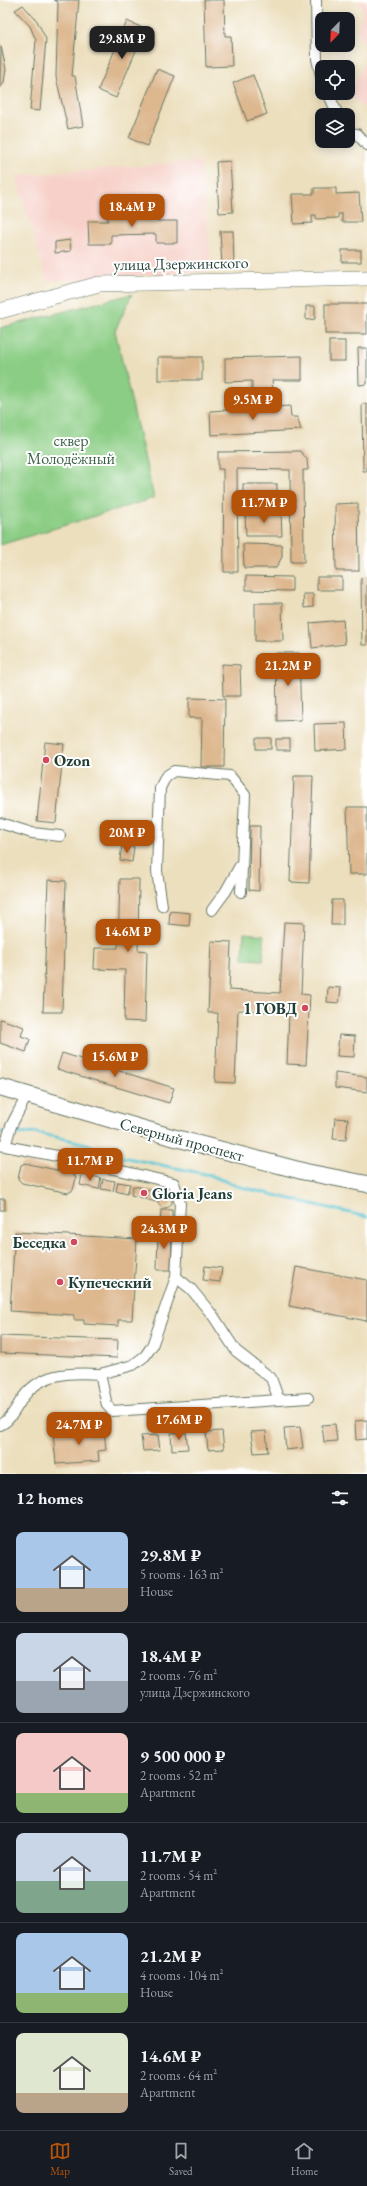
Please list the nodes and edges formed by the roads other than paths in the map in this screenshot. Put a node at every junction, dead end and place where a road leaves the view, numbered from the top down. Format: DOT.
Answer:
graph roads {
  1 [pos="316,0"];
  2 [pos="317,60"];
  3 [pos="355,134"];
  4 [pos="367,145"];
  5 [pos="367,278"];
  6 [pos="0,310"];
  7 [pos="0,823"];
  8 [pos="60,836"];
  9 [pos="242,862"];
  10 [pos="241,892"];
  11 [pos="162,906"];
  12 [pos="212,910"];
  13 [pos="0,1087"];
  14 [pos="27,1095"];
  15 [pos="3,1143"];
  16 [pos="367,1184"];
  17 [pos="176,1277"];
  18 [pos="100,1374"];
  19 [pos="308,1398"];
  20 [pos="279,1400"];
  21 [pos="0,1425"];
  1 -- 2 [label="street"];
  3 -- 4 [label="street"];
  5 -- 6 [label="street, улица Дзержинского"];
  7 -- 8 [label="street"];
  9 -- 10 [label="street"];
  9 -- 11 [label="street"];
  9 -- 12 [label="street"];
  13 -- 14 [label="main road, Северный проспект"];
  14 -- 15 [label="street"];
  14 -- 16 [label="main road, Северный проспект"];
  15 -- 17 [label="street"];
  17 -- 18 [label="street"];
  17 -- 20 [label="street"];
  18 -- 20 [label="street"];
  18 -- 21 [label="street"];
  19 -- 20 [label="street"];
}
